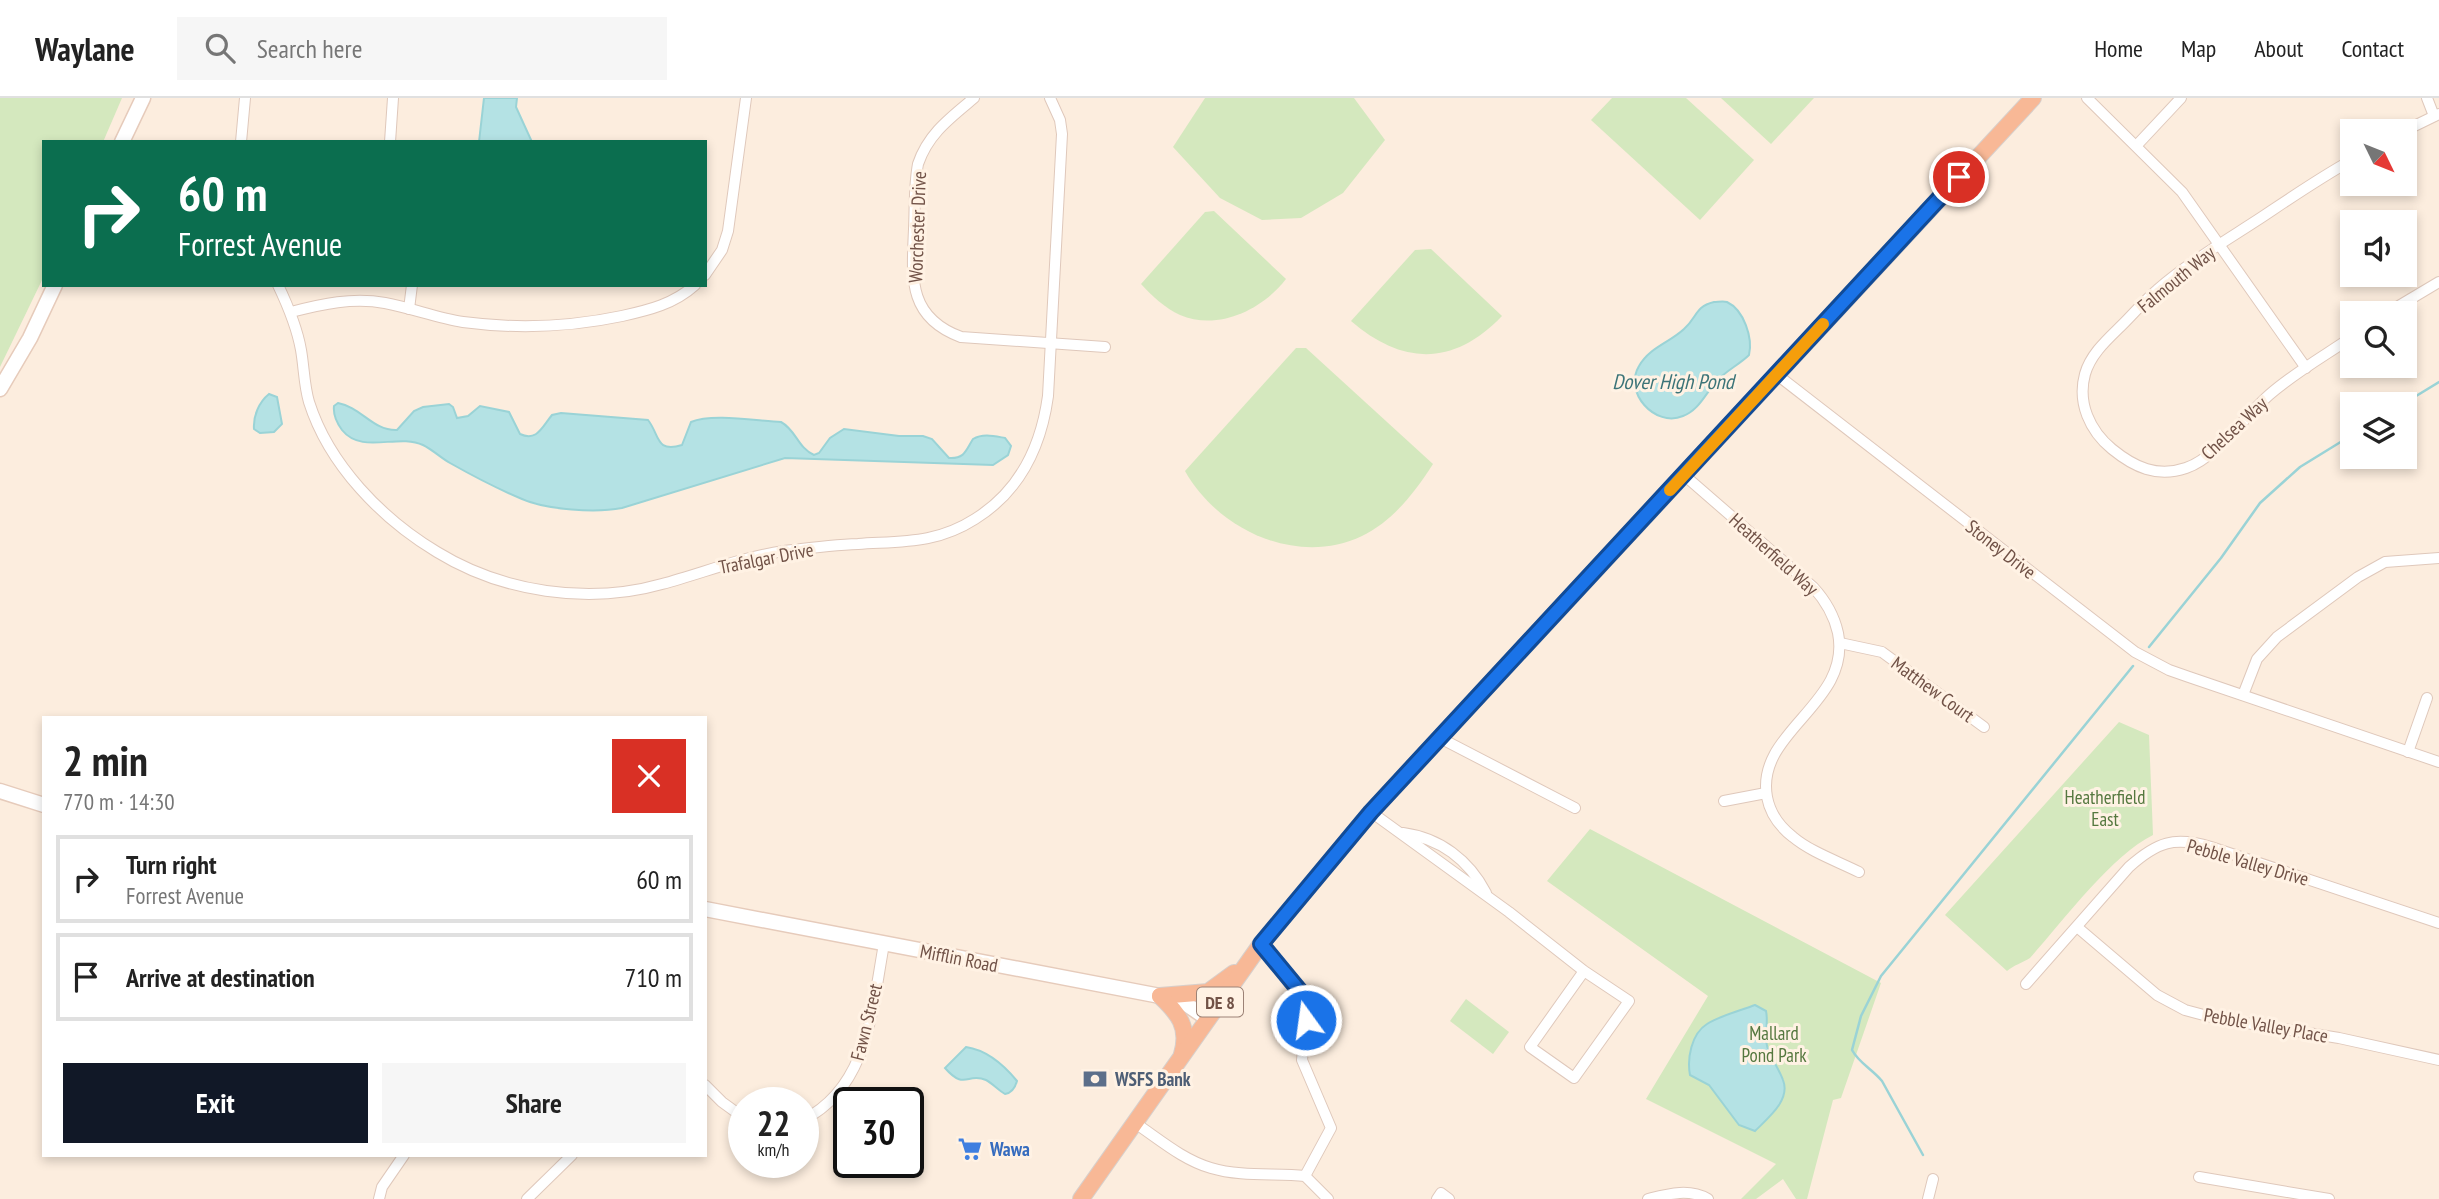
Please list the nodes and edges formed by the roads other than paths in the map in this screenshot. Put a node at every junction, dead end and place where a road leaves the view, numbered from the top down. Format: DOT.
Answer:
graph roads {
  1 [pos="142,98"];
  2 [pos="245,98"];
  3 [pos="393,98"];
  4 [pos="746,98"];
  5 [pos="974,98"];
  6 [pos="1050,98"];
  7 [pos="2033,98"];
  8 [pos="2087,98"];
  9 [pos="2181,98"];
  10 [pos="2427,98"];
  11 [pos="2437,115"];
  12 [pos="2417,125"];
  13 [pos="123,140"];
  14 [pos="241,140"];
  15 [pos="390,140"];
  16 [pos="2137,145"];
  17 [pos="2340,167"];
  18 [pos="2220,245"];
  19 [pos="707,272"];
  20 [pos="2439,282"];
  21 [pos="54,287"];
  22 [pos="279,287"];
  23 [pos="412,287"];
  24 [pos="692,287"];
  25 [pos="2407,301"];
  26 [pos="409,309"];
  27 [pos="291,312"];
  28 [pos="1050,344"];
  29 [pos="2340,345"];
  30 [pos="1105,347"];
  31 [pos="2306,368"];
  32 [pos="1776,374"];
  33 [pos="0,389"];
  34 [pos="2108,445"];
  35 [pos="1684,475"];
  36 [pos="2439,558"];
  37 [pos="1840,643"];
  38 [pos="2243,695"];
  39 [pos="2427,698"];
  40 [pos="1984,727"];
  41 [pos="1440,738"];
  42 [pos="2408,752"];
  43 [pos="2439,762"];
  44 [pos="0,791"];
  45 [pos="1766,793"];
  46 [pos="1724,801"];
  47 [pos="42,804"];
  48 [pos="1575,807"];
  49 [pos="1371,812"];
  50 [pos="1858,872"];
  51 [pos="707,909"];
  52 [pos="2439,923"];
  53 [pos="2077,927"];
  54 [pos="884,944"];
  55 [pos="1261,944"];
  56 [pos="1250,960"];
  57 [pos="1584,971"];
  58 [pos="2026,984"];
  59 [pos="1160,996"];
  60 [pos="1208,1019"];
  61 [pos="1180,1060"];
  62 [pos="2439,1060"];
  63 [pos="707,1087"];
  64 [pos="728,1106"];
  65 [pos="819,1110"];
  66 [pos="1135,1123"];
  67 [pos="403,1157"];
  68 [pos="570,1157"];
  69 [pos="1305,1176"];
  70 [pos="2199,1177"];
  71 [pos="1933,1179"];
  72 [pos="2254,1187"];
  73 [pos="379,1199"];
  74 [pos="527,1199"];
  75 [pos="1081,1199"];
  76 [pos="1328,1199"];
  77 [pos="1648,1199"];
  78 [pos="1708,1199"];
  79 [pos="1928,1199"];
  80 [pos="2252,1199"];
  81 [pos="2329,1199"];
  1 -- 13 [label="main road"];
  2 -- 14 [label="street"];
  3 -- 15 [label="street"];
  4 -- 19 [label="street"];
  5 -- 28 [label="street, Worchester Drive"];
  6 -- 28 [label="street, Trafalgar Drive"];
  7 -- 32 [label="highway, DE 8"];
  8 -- 16 [label="street"];
  9 -- 16 [label="street"];
  10 -- 11 [label="street"];
  11 -- 12 [label="street"];
  16 -- 18 [label="street"];
  17 -- 18 [label="street, Falmouth Way"];
  18 -- 31 [label="street"];
  18 -- 34 [label="street, Falmouth Way"];
  20 -- 25 [label="street"];
  21 -- 33 [label="main road"];
  22 -- 27 [label="street, Trafalgar Drive"];
  23 -- 26 [label="street"];
  24 -- 26 [label="street"];
  26 -- 27 [label="street"];
  27 -- 28 [label="street, Trafalgar Drive"];
  28 -- 30 [label="street, Worchester Drive"];
  29 -- 31 [label="street, Chelsea Way"];
  31 -- 34 [label="street, Chelsea Way"];
  32 -- 35 [label="highway, DE 8"];
  32 -- 38 [label="street, Stoney Drive"];
  35 -- 37 [label="street, Heatherfield Way"];
  35 -- 41 [label="highway, DE 8"];
  36 -- 38 [label="street"];
  37 -- 40 [label="street, Matthew Court"];
  37 -- 45 [label="street"];
  38 -- 42 [label="street, Stoney Drive"];
  39 -- 42 [label="street"];
  41 -- 48 [label="street"];
  41 -- 49 [label="highway, DE 8"];
  42 -- 43 [label="street, Stoney Drive"];
  44 -- 47 [label="main road"];
  45 -- 46 [label="street"];
  45 -- 50 [label="street"];
  49 -- 55 [label="highway, DE 8"];
  49 -- 57 [label="street"];
  51 -- 54 [label="main road, Mifflin Road"];
  52 -- 53 [label="street, Pebble Valley Drive"];
  53 -- 58 [label="street, Pebble Valley Drive"];
  53 -- 62 [label="street, Pebble Valley Place"];
  54 -- 59 [label="main road, Mifflin Road"];
  54 -- 65 [label="street, Fawn Street"];
  55 -- 56 [label="highway, DE 8"];
  55 -- 69 [label="street"];
  56 -- 59 [label="highway"];
  56 -- 60 [label="highway, DE 8"];
  57 -- 57 [label="street"];
  59 -- 60 [label="main road, Mifflin Road"];
  59 -- 61 [label="highway"];
  60 -- 61 [label="highway, DE 8"];
  61 -- 66 [label="highway, DE 8"];
  63 -- 64 [label="street"];
  66 -- 69 [label="street"];
  66 -- 75 [label="highway, DE 8"];
  67 -- 73 [label="street"];
  68 -- 74 [label="street"];
  69 -- 76 [label="street"];
  70 -- 72 [label="street"];
  71 -- 79 [label="street"];
  72 -- 80 [label="street"];
  72 -- 81 [label="street"];
  77 -- 78 [label="street"];
}
